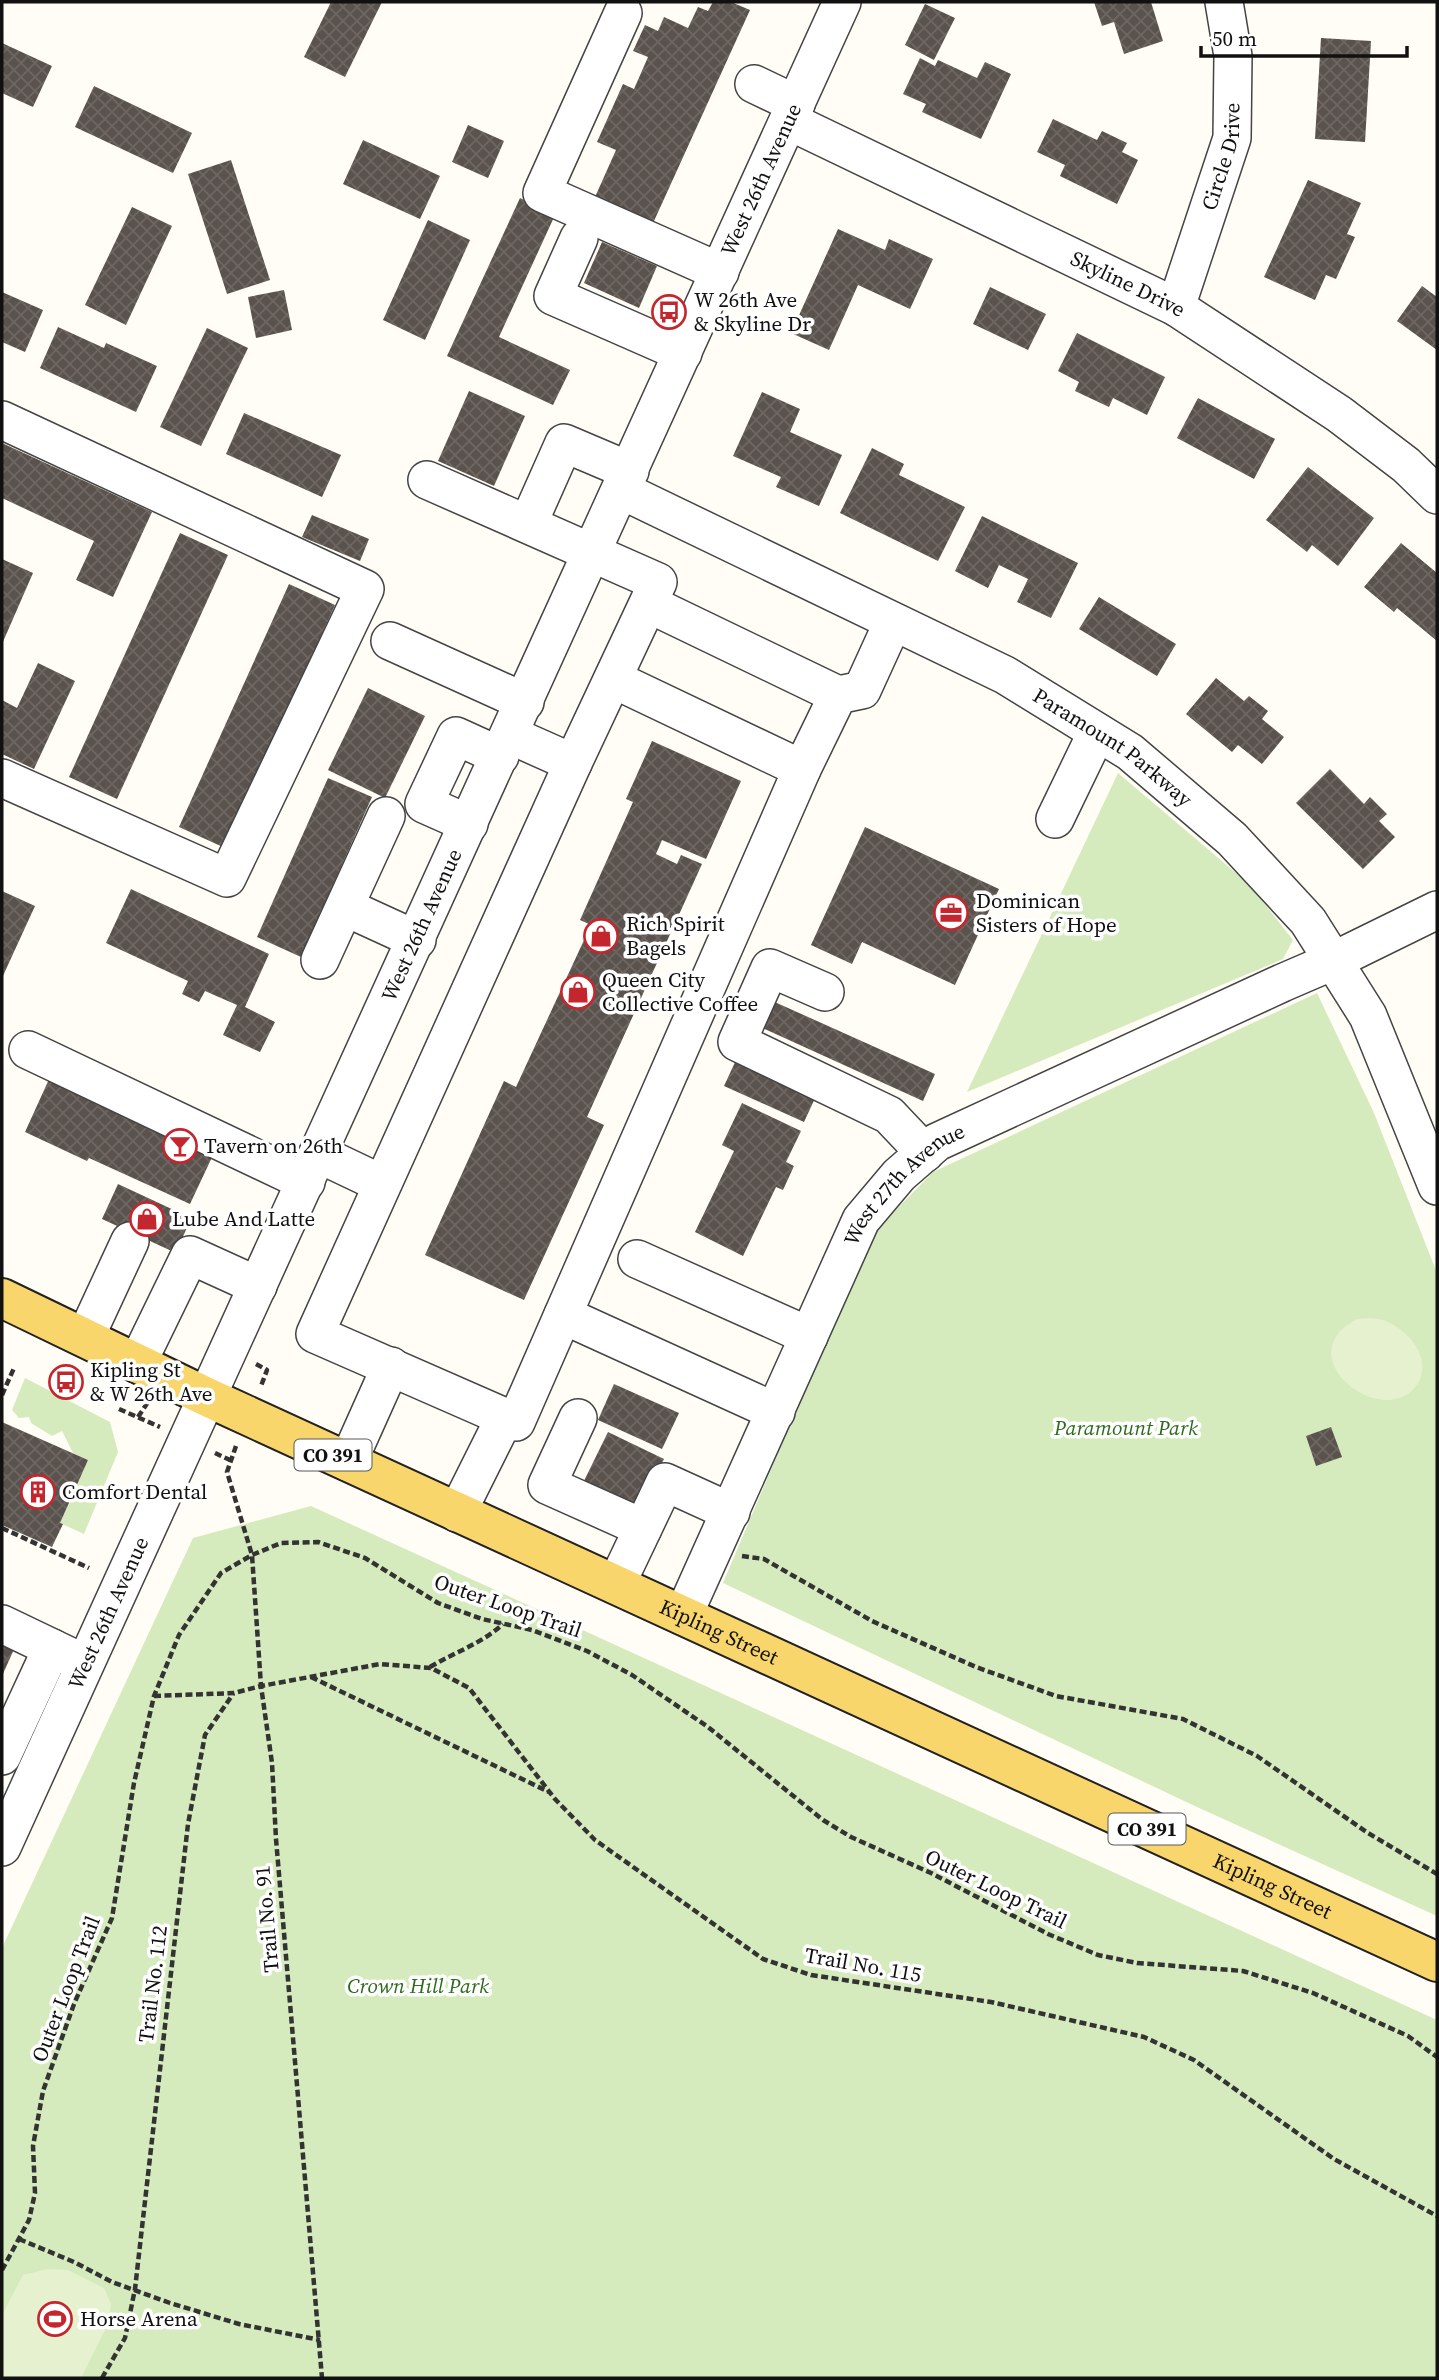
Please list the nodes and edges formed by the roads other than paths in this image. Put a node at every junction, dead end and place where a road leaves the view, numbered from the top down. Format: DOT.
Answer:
graph roads {
  1 [pos="842,2"];
  2 [pos="1224,2"];
  3 [pos="623,13"];
  4 [pos="754,85"];
  5 [pos="793,113"];
  6 [pos="579,238"];
  7 [pos="720,272"];
  8 [pos="1176,307"];
  9 [pos="683,353"];
  10 [pos="2,419"];
  11 [pos="427,480"];
  12 [pos="625,481"];
  13 [pos="1437,495"];
  14 [pos="528,524"];
  15 [pos="593,552"];
  16 [pos="649,604"];
  17 [pos="892,622"];
  18 [pos="390,641"];
  19 [pos="613,679"];
  20 [pos="838,695"];
  21 [pos="525,702"];
  22 [pos="1097,732"];
  23 [pos="505,746"];
  24 [pos="573,763"];
  25 [pos="802,769"];
  26 [pos="2,778"];
  27 [pos="386,816"];
  28 [pos="1055,818"];
  29 [pos="469,824"];
  30 [pos="345,906"];
  31 [pos="1437,910"];
  32 [pos="417,940"];
  33 [pos="320,960"];
  34 [pos="1333,961"];
  35 [pos="825,992"];
  36 [pos="28,1049"];
  37 [pos="925,1153"];
  38 [pos="312,1168"];
  39 [pos="382,1184"];
  40 [pos="1437,1186"];
  41 [pos="130,1241"];
  42 [pos="637,1259"];
  43 [pos="109,1285"];
  44 [pos="258,1286"];
  45 [pos="2,1298"];
  46 [pos="163,1310"];
  47 [pos="563,1315"];
  48 [pos="809,1336"];
  49 [pos="85,1338"];
  50 [pos="137,1364"];
  51 [pos="390,1367"];
  52 [pos="207,1397"];
  53 [pos="776,1412"];
  54 [pos="505,1417"];
  55 [pos="578,1418"];
  56 [pos="348,1462"];
  57 [pos="731,1512"];
  58 [pos="457,1513"];
  59 [pos="643,1528"];
  60 [pos="616,1585"];
  61 [pos="683,1616"];
  62 [pos="2,1624"];
  63 [pos="52,1648"];
  64 [pos="85,1664"];
  65 [pos="2,1756"];
  66 [pos="2,1847"];
  67 [pos="1437,1962"];
  1 -- 5 [label="street, West 26th Avenue"];
  2 -- 8 [label="street, Circle Drive"];
  3 -- 7 [label="street"];
  4 -- 5 [label="street, Skyline Drive"];
  5 -- 7 [label="street, West 26th Avenue"];
  5 -- 8 [label="street, Skyline Drive"];
  6 -- 9 [label="street"];
  7 -- 9 [label="street, West 26th Avenue"];
  8 -- 13 [label="street, Skyline Drive"];
  9 -- 12 [label="street, West 26th Avenue"];
  10 -- 26 [label="street"];
  11 -- 14 [label="street"];
  12 -- 14 [label="street, Paramount Parkway"];
  12 -- 15 [label="street, West 26th Avenue"];
  12 -- 17 [label="street, Paramount Parkway"];
  14 -- 15 [label="street"];
  15 -- 16 [label="street"];
  15 -- 21 [label="street, West 26th Avenue"];
  16 -- 19 [label="street"];
  16 -- 20 [label="street"];
  17 -- 20 [label="street"];
  17 -- 22 [label="street, Paramount Parkway"];
  18 -- 21 [label="street"];
  19 -- 24 [label="street"];
  19 -- 25 [label="street"];
  20 -- 25 [label="street"];
  21 -- 23 [label="street, West 26th Avenue"];
  22 -- 28 [label="street"];
  22 -- 34 [label="street, Paramount Parkway"];
  23 -- 24 [label="street"];
  23 -- 29 [label="street, West 26th Avenue"];
  23 -- 29 [label="street"];
  24 -- 39 [label="street"];
  25 -- 47 [label="street"];
  27 -- 30 [label="street"];
  29 -- 32 [label="street, West 26th Avenue"];
  30 -- 32 [label="street"];
  30 -- 33 [label="street"];
  31 -- 34 [label="street, West 27th Avenue"];
  32 -- 38 [label="street, West 26th Avenue"];
  34 -- 37 [label="street, West 27th Avenue"];
  34 -- 40 [label="street, Paramount Parkway"];
  35 -- 37 [label="street"];
  36 -- 38 [label="street"];
  37 -- 48 [label="street, West 27th Avenue"];
  38 -- 39 [label="street"];
  38 -- 44 [label="street, West 26th Avenue"];
  39 -- 51 [label="street"];
  41 -- 43 [label="street"];
  42 -- 48 [label="street"];
  43 -- 46 [label="street"];
  43 -- 49 [label="street"];
  44 -- 46 [label="street"];
  44 -- 52 [label="street, West 26th Avenue"];
  45 -- 49 [label="main road, Kipling Street / CO 391"];
  46 -- 50 [label="street"];
  47 -- 53 [label="street"];
  47 -- 54 [label="street"];
  48 -- 53 [label="street, West 27th Avenue"];
  49 -- 50 [label="main road, Kipling Street / CO 391"];
  50 -- 52 [label="main road, Kipling Street / CO 391"];
  51 -- 54 [label="street"];
  51 -- 56 [label="street"];
  52 -- 56 [label="main road, Kipling Street / CO 391"];
  52 -- 64 [label="street, West 26th Avenue"];
  53 -- 57 [label="street, West 27th Avenue"];
  54 -- 58 [label="street"];
  55 -- 59 [label="street"];
  56 -- 58 [label="main road, Kipling Street / CO 391"];
  57 -- 59 [label="street"];
  57 -- 61 [label="street, West 27th Avenue"];
  58 -- 60 [label="main road, Kipling Street / CO 391"];
  59 -- 60 [label="street"];
  60 -- 61 [label="main road, Kipling Street / CO 391"];
  61 -- 67 [label="main road, Kipling Street / CO 391"];
  62 -- 63 [label="street"];
  63 -- 64 [label="street"];
  63 -- 65 [label="street"];
  64 -- 66 [label="street, West 26th Avenue"];
}
